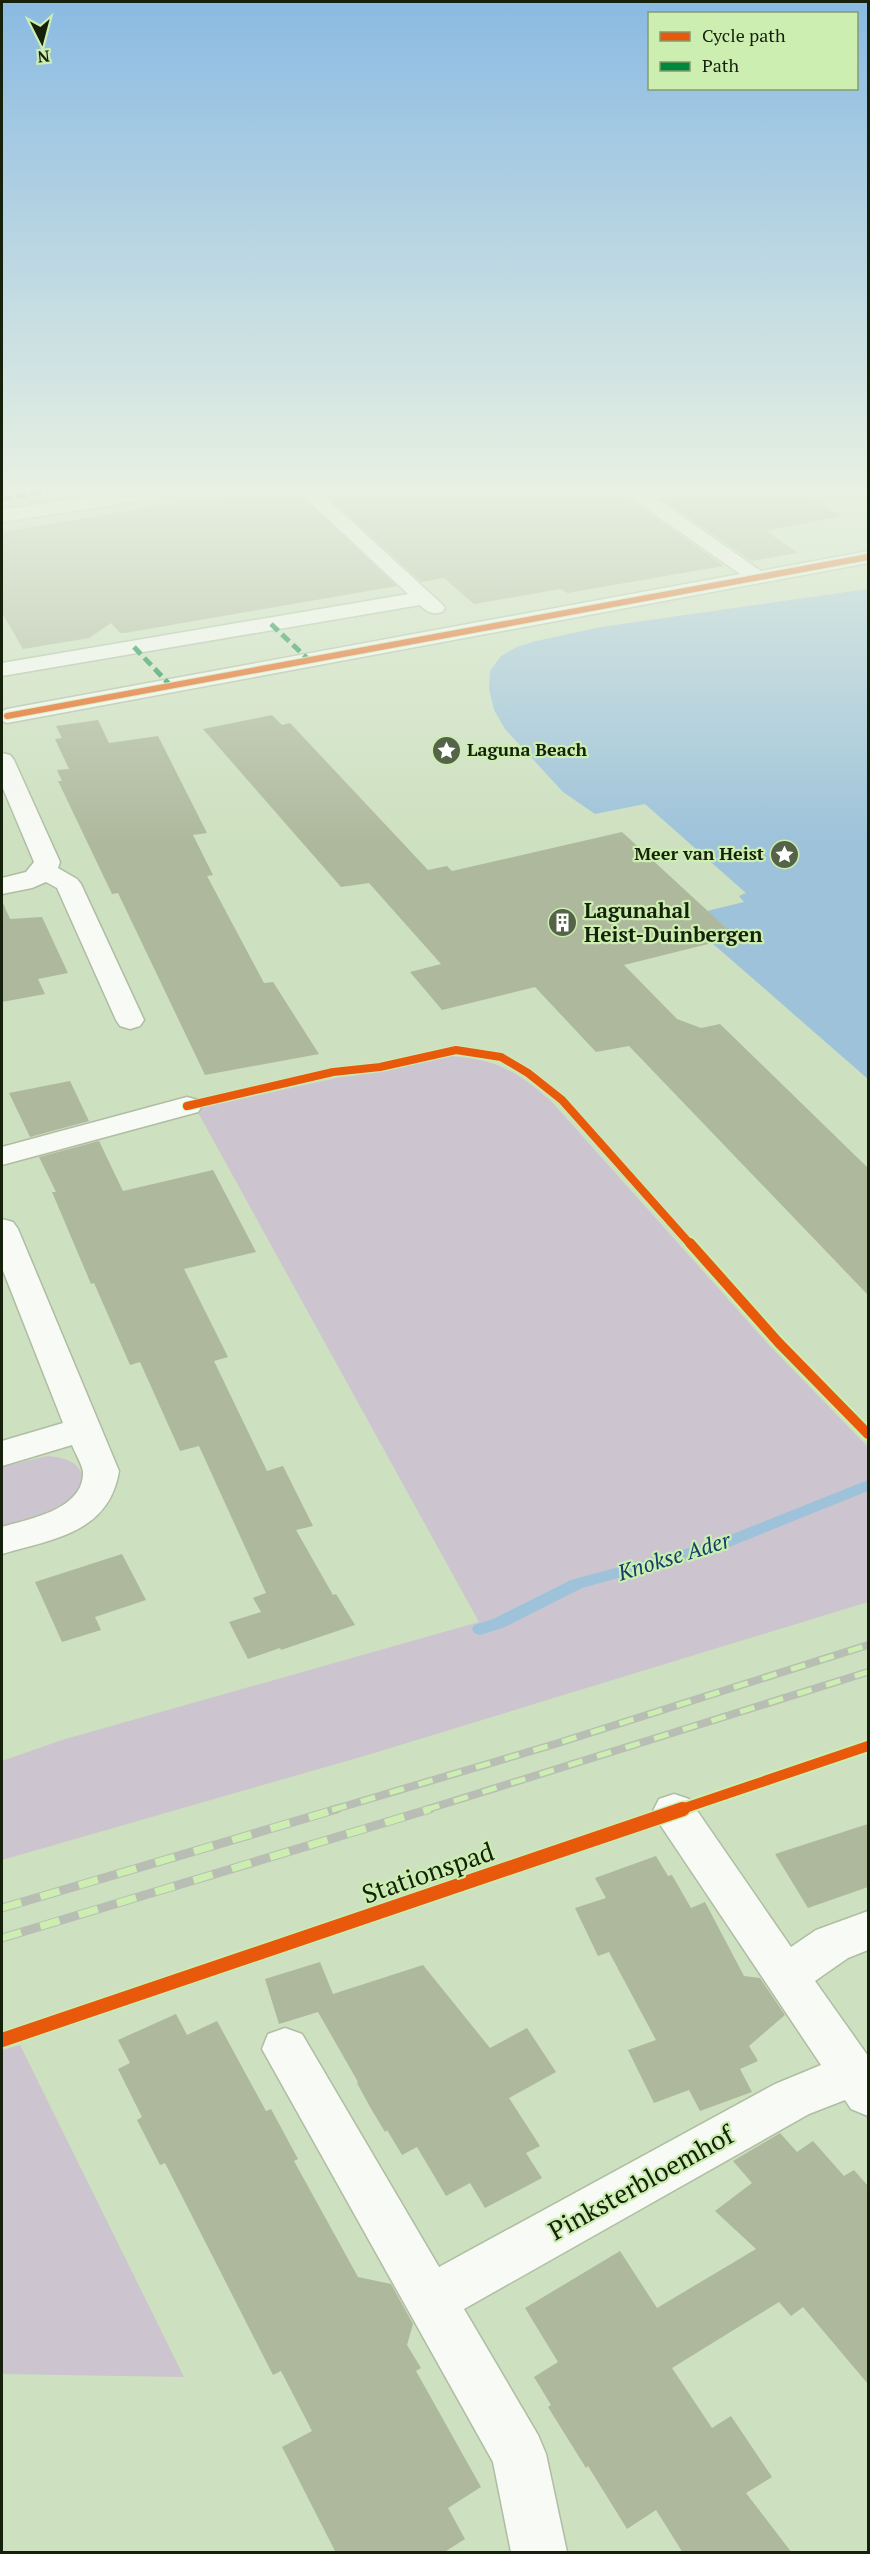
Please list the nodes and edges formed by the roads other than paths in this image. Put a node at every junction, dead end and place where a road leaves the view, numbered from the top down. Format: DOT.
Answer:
graph roads {
  1 [pos="370,607"];
  2 [pos="434,607"];
  3 [pos="594,607"];
  4 [pos="461,631"];
  5 [pos="2,670"];
  6 [pos="3,720"];
  7 [pos="2,760"];
  8 [pos="45,871"];
  9 [pos="2,886"];
  10 [pos="130,1020"];
  11 [pos="187,1107"];
  12 [pos="2,1156"];
  13 [pos="2,1229"];
  14 [pos="84,1429"];
  15 [pos="2,1454"];
  16 [pos="2,1540"];
  17 [pos="674,1811"];
  18 [pos="868,1930"];
  19 [pos="785,1976"];
  20 [pos="285,2049"];
  21 [pos="861,2084"];
  22 [pos="432,2300"];
  23 [pos="539,2553"];
  1 -- 5 [label="street"];
  2 -- 4 [label="street"];
  3 -- 4 [label="street"];
  4 -- 6 [label="street"];
  7 -- 8 [label="street"];
  8 -- 9 [label="street"];
  8 -- 10 [label="street"];
  11 -- 12 [label="street"];
  13 -- 14 [label="street"];
  14 -- 15 [label="street"];
  14 -- 16 [label="street"];
  17 -- 19 [label="street, Pinksterbloemhof"];
  18 -- 19 [label="street"];
  19 -- 21 [label="street, Pinksterbloemhof"];
  20 -- 22 [label="street"];
  21 -- 22 [label="street, Pinksterbloemhof"];
  22 -- 23 [label="street"];
}
